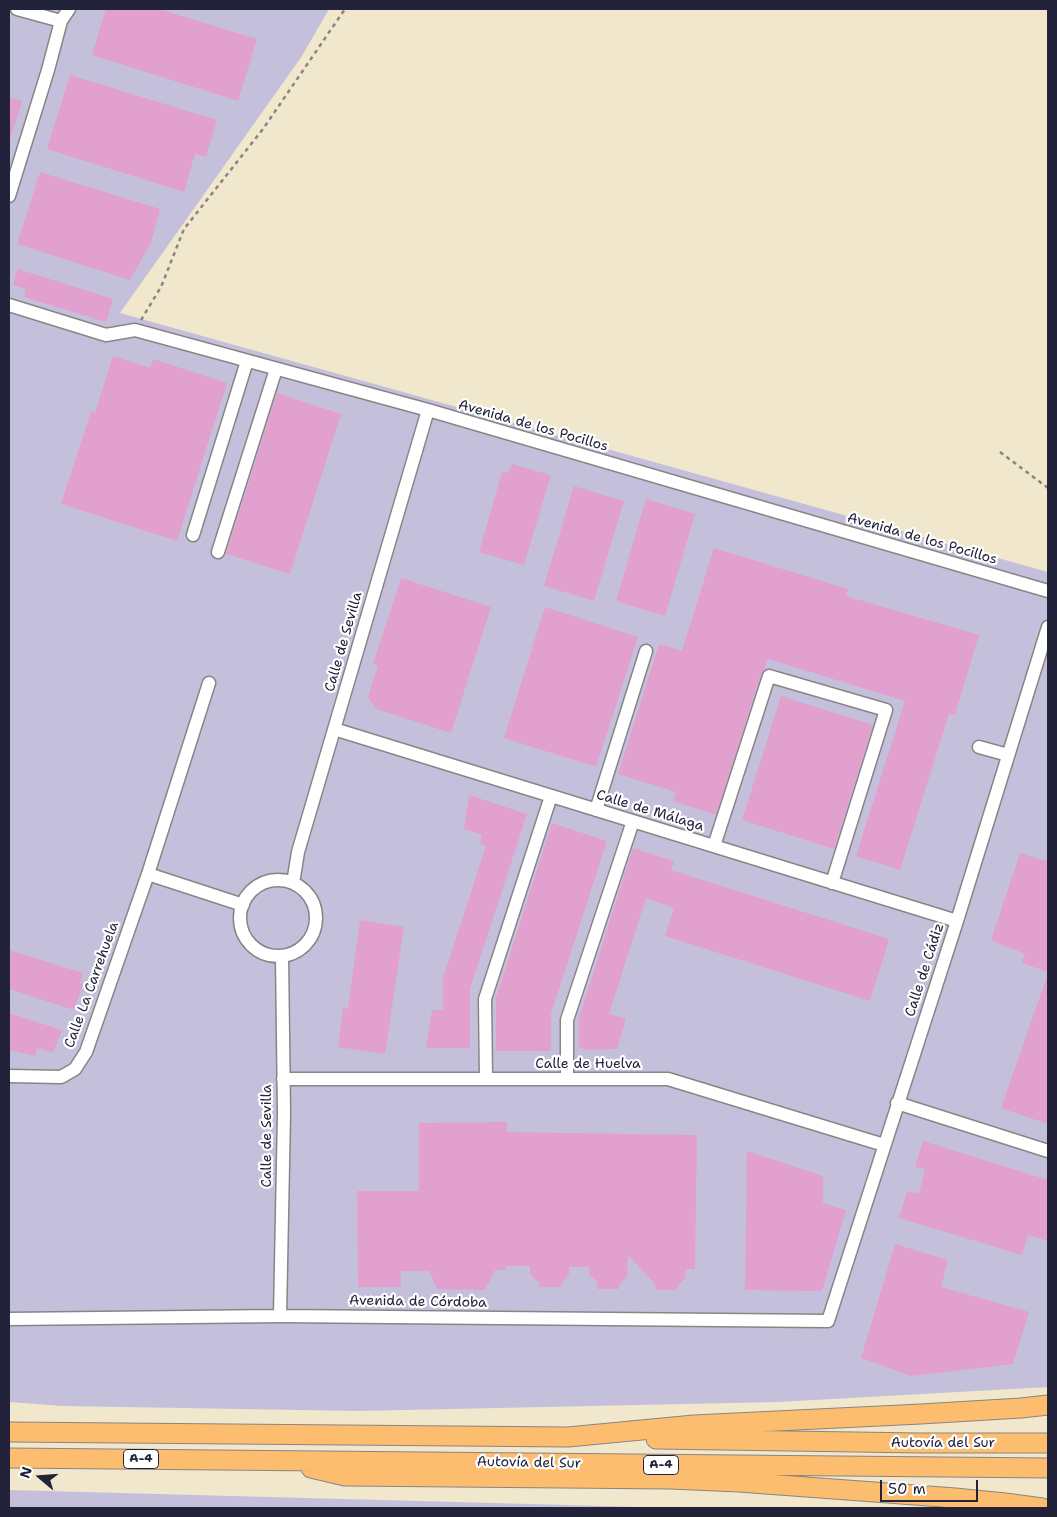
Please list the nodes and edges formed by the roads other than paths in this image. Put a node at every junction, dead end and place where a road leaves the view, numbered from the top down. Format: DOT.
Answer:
graph roads {
  1 [pos="17,9"];
  2 [pos="69,9"];
  3 [pos="61,21"];
  4 [pos="9,196"];
  5 [pos="9,305"];
  6 [pos="246,361"];
  7 [pos="276,369"];
  8 [pos="428,410"];
  9 [pos="193,535"];
  10 [pos="218,552"];
  11 [pos="1048,591"];
  12 [pos="1048,627"];
  13 [pos="646,651"];
  14 [pos="209,684"];
  15 [pos="334,729"];
  16 [pos="979,747"];
  17 [pos="1008,755"];
  18 [pos="551,796"];
  19 [pos="596,810"];
  20 [pos="633,821"];
  21 [pos="714,846"];
  22 [pos="148,874"];
  23 [pos="293,883"];
  24 [pos="832,883"];
  25 [pos="243,905"];
  26 [pos="957,920"];
  27 [pos="282,956"];
  28 [pos="9,1076"];
  29 [pos="282,1079"];
  30 [pos="486,1079"];
  31 [pos="567,1079"];
  32 [pos="897,1103"];
  33 [pos="884,1145"];
  34 [pos="1048,1151"];
  35 [pos="280,1316"];
  36 [pos="9,1319"];
  37 [pos="828,1321"];
  38 [pos="1048,1405"];
  39 [pos="9,1425"];
  40 [pos="9,1432"];
  41 [pos="48,1433"];
  42 [pos="568,1437"];
  43 [pos="1048,1444"];
  44 [pos="9,1458"];
  45 [pos="274,1460"];
  46 [pos="1048,1468"];
  47 [pos="1042,1508"];
  1 -- 3 [label="street"];
  2 -- 3 [label="street"];
  3 -- 4 [label="street"];
  5 -- 6 [label="street, Avenida de los Pocillos"];
  6 -- 7 [label="street, Avenida de los Pocillos"];
  6 -- 9 [label="street"];
  7 -- 8 [label="street, Avenida de los Pocillos"];
  7 -- 10 [label="street"];
  8 -- 11 [label="street, Avenida de los Pocillos"];
  8 -- 15 [label="street, Calle de Sevilla"];
  12 -- 17 [label="street, Calle de Cádiz"];
  13 -- 19 [label="street"];
  14 -- 22 [label="street, Calle La Carrehuela"];
  15 -- 18 [label="street, Calle de Málaga"];
  15 -- 23 [label="street, Calle de Sevilla"];
  16 -- 17 [label="street"];
  17 -- 26 [label="street, Calle de Cádiz"];
  18 -- 19 [label="street, Calle de Málaga"];
  18 -- 30 [label="street"];
  19 -- 20 [label="street, Calle de Málaga"];
  20 -- 21 [label="street, Calle de Málaga"];
  20 -- 31 [label="street"];
  21 -- 24 [label="street, Calle de Málaga"];
  21 -- 24 [label="street"];
  22 -- 25 [label="street"];
  22 -- 28 [label="street, Calle La Carrehuela"];
  23 -- 25 [label="street"];
  23 -- 27 [label="street"];
  24 -- 26 [label="street, Calle de Málaga"];
  25 -- 27 [label="street"];
  26 -- 32 [label="street, Calle de Cádiz"];
  27 -- 29 [label="street, Calle de Sevilla"];
  29 -- 30 [label="street, Calle de Huelva"];
  29 -- 35 [label="street, Calle de Sevilla"];
  30 -- 31 [label="street, Calle de Huelva"];
  31 -- 33 [label="street, Calle de Huelva"];
  32 -- 33 [label="street, Calle de Cádiz"];
  32 -- 34 [label="street"];
  33 -- 37 [label="street, Calle de Cádiz"];
  35 -- 36 [label="street, Avenida de Córdoba"];
  35 -- 37 [label="street, Avenida de Córdoba"];
  38 -- 42 [label="highway"];
  39 -- 41 [label="highway"];
  40 -- 41 [label="highway, A-4"];
  41 -- 42 [label="highway, A-4"];
  42 -- 43 [label="highway, Autovía del Sur / A-4"];
  44 -- 45 [label="highway, Autovía del Sur / A-4"];
  45 -- 46 [label="highway, Autovía del Sur / A-4"];
  45 -- 47 [label="highway"];
}
